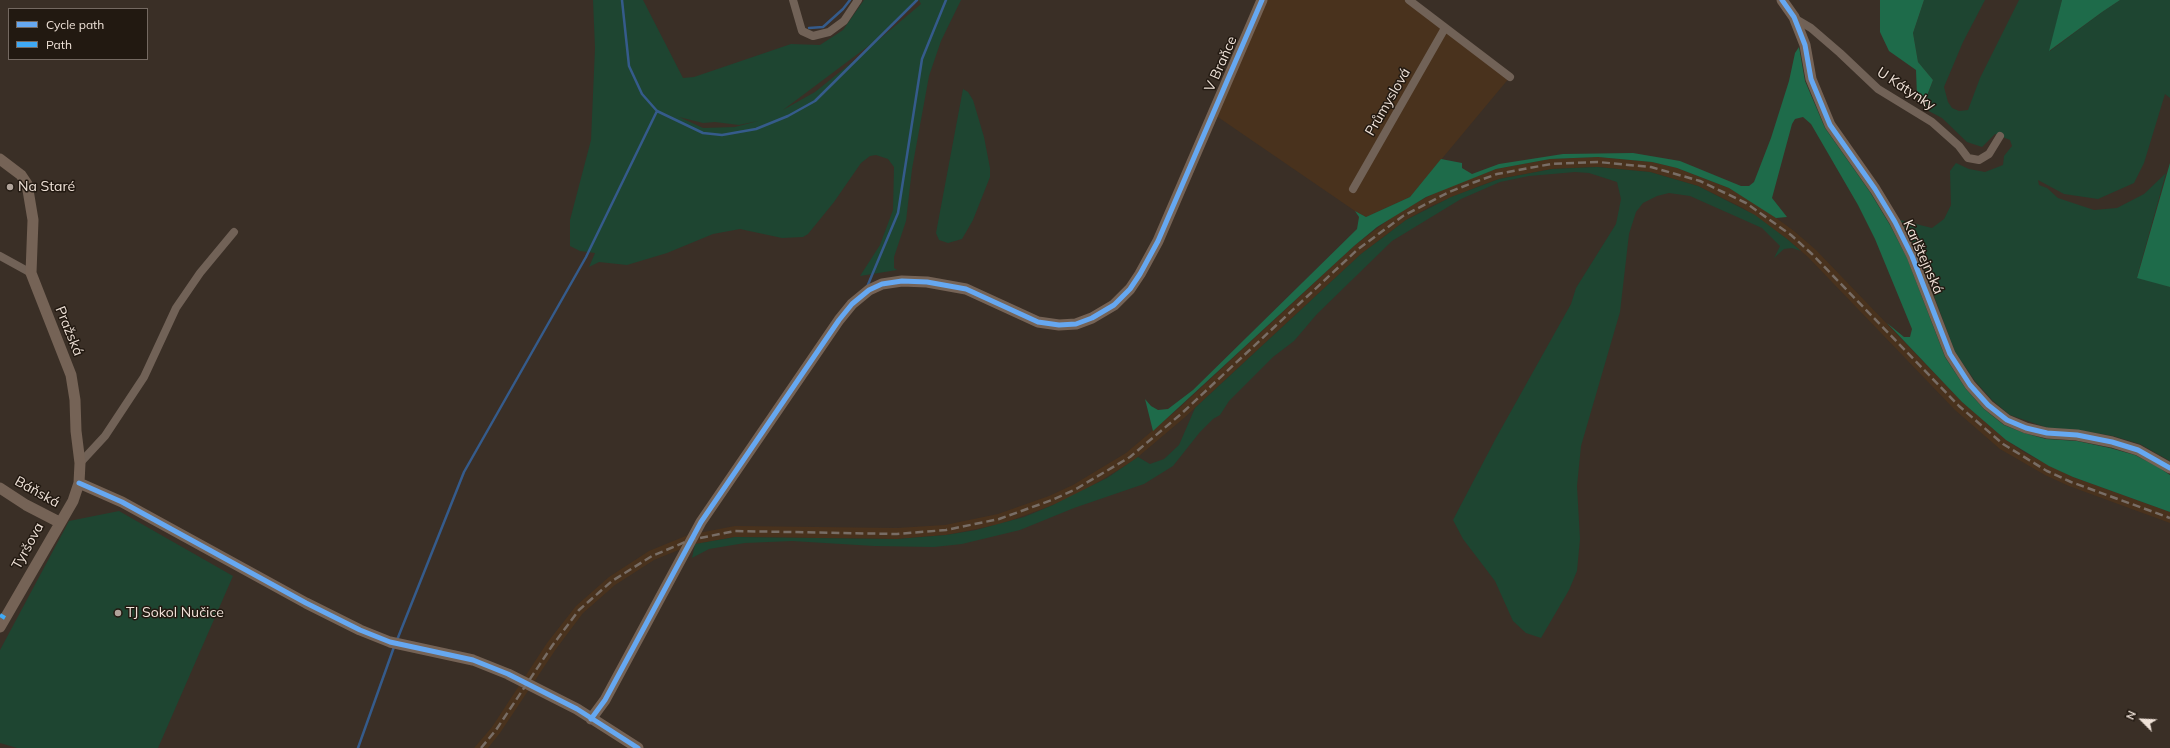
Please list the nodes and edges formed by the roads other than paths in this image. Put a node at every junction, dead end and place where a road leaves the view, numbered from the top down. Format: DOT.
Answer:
graph roads {
  1 [pos="793,0"];
  2 [pos="858,0"];
  3 [pos="1262,0"];
  4 [pos="1409,0"];
  5 [pos="1782,0"];
  6 [pos="1794,17"];
  7 [pos="1445,28"];
  8 [pos="1510,77"];
  9 [pos="2000,136"];
  10 [pos="0,160"];
  11 [pos="1353,189"];
  12 [pos="234,232"];
  13 [pos="0,256"];
  14 [pos="31,272"];
  15 [pos="80,463"];
  16 [pos="2170,468"];
  17 [pos="79,483"];
  18 [pos="0,488"];
  19 [pos="59,522"];
  20 [pos="2,620"];
  21 [pos="592,719"];
  22 [pos="638,748"];
  1 -- 2 [label="street"];
  3 -- 21 [label="street, V Braňce"];
  4 -- 7 [label="street"];
  5 -- 6 [label="street, Karlštejnská"];
  6 -- 9 [label="street, U Kátynky"];
  6 -- 16 [label="street, Karlštejnská"];
  7 -- 8 [label="street"];
  7 -- 11 [label="street, Průmyslová"];
  10 -- 14 [label="street, Pražská"];
  12 -- 15 [label="street"];
  13 -- 14 [label="street"];
  14 -- 15 [label="street, Pražská"];
  15 -- 17 [label="street, Pražská"];
  17 -- 19 [label="street, Pražská"];
  17 -- 21 [label="street"];
  18 -- 19 [label="street, Báňská"];
  19 -- 20 [label="street, Tyršova"];
  21 -- 22 [label="street"];
}
